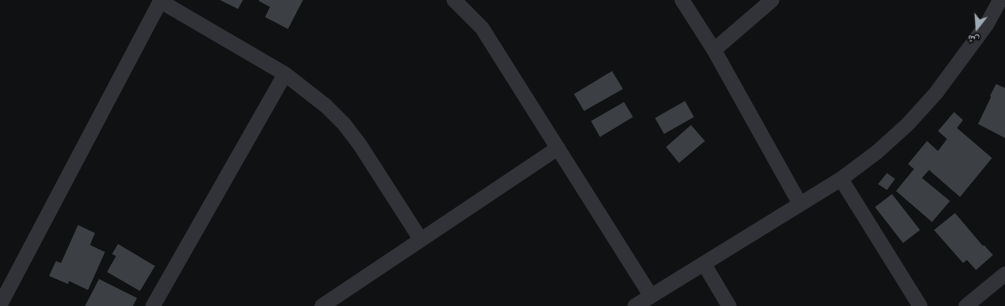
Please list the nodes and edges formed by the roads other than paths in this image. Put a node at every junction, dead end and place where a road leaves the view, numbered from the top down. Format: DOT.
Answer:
graph roads {
  1 [pos="454,0"];
  2 [pos="682,0"];
  3 [pos="772,0"];
  4 [pos="1000,0"];
  5 [pos="160,1"];
  6 [pos="714,50"];
  7 [pos="286,74"];
  8 [pos="558,148"];
  9 [pos="840,179"];
  10 [pos="800,204"];
  11 [pos="421,240"];
  12 [pos="704,264"];
  13 [pos="1005,274"];
  14 [pos="651,296"];
  15 [pos="6,304"];
  16 [pos="153,306"];
  17 [pos="322,306"];
  18 [pos="635,306"];
  19 [pos="729,306"];
  20 [pos="920,306"];
  21 [pos="966,306"];
  1 -- 8 [label="street"];
  2 -- 6 [label="street"];
  3 -- 6 [label="street"];
  4 -- 9 [label="street"];
  5 -- 7 [label="street"];
  5 -- 15 [label="street"];
  6 -- 10 [label="street"];
  7 -- 11 [label="street"];
  7 -- 16 [label="street"];
  8 -- 11 [label="street"];
  8 -- 14 [label="street"];
  9 -- 10 [label="street"];
  9 -- 20 [label="street"];
  10 -- 12 [label="street"];
  11 -- 17 [label="street"];
  12 -- 14 [label="street"];
  12 -- 19 [label="street"];
  13 -- 21 [label="street"];
  14 -- 18 [label="street"];
}
